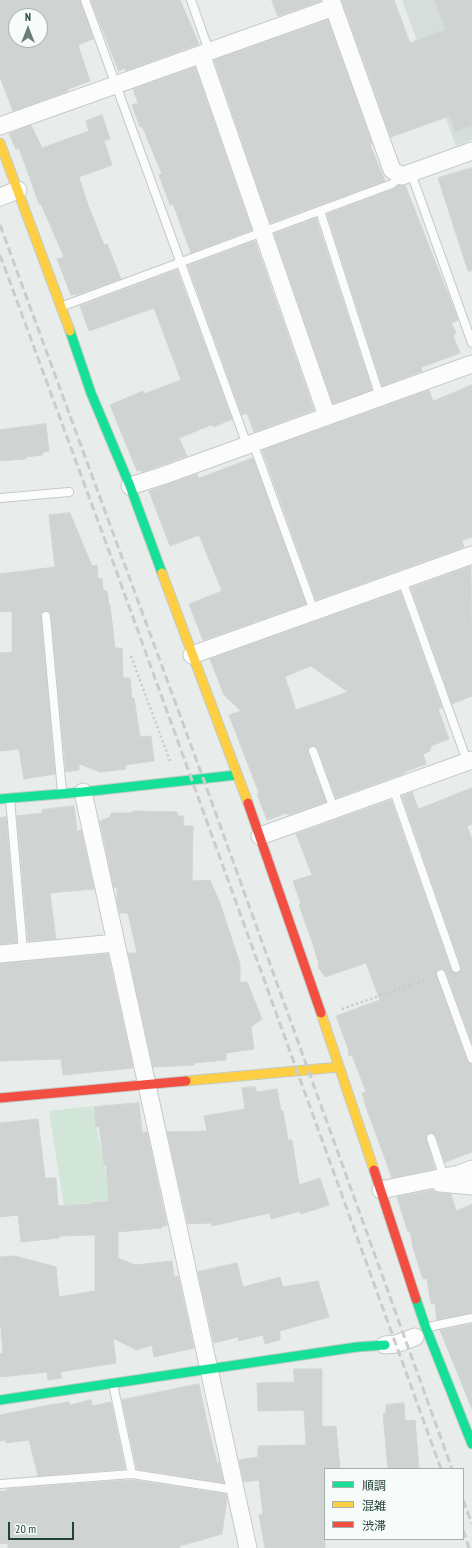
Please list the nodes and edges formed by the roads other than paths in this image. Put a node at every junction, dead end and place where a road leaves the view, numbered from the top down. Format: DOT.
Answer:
graph roads {
  1 [pos="85,0"];
  2 [pos="192,0"];
  3 [pos="332,4"];
  4 [pos="205,53"];
  5 [pos="116,85"];
  6 [pos="0,126"];
  7 [pos="0,143"];
  8 [pos="472,151"];
  9 [pos="407,174"];
  10 [pos="18,190"];
  11 [pos="0,197"];
  12 [pos="320,211"];
  13 [pos="263,232"];
  14 [pos="180,262"];
  15 [pos="62,306"];
  16 [pos="472,343"];
  17 [pos="472,364"];
  18 [pos="380,397"];
  19 [pos="327,416"];
  20 [pos="250,444"];
  21 [pos="130,486"];
  22 [pos="68,492"];
  23 [pos="0,498"];
  24 [pos="472,555"];
  25 [pos="402,580"];
  26 [pos="314,611"];
  27 [pos="46,616"];
  28 [pos="192,655"];
  29 [pos="313,751"];
  30 [pos="470,761"];
  31 [pos="236,775"];
  32 [pos="393,788"];
  33 [pos="83,792"];
  34 [pos="63,794"];
  35 [pos="10,798"];
  36 [pos="0,799"];
  37 [pos="334,809"];
  38 [pos="260,836"];
  39 [pos="116,942"];
  40 [pos="23,951"];
  41 [pos="0,954"];
  42 [pos="456,968"];
  43 [pos="441,974"];
  44 [pos="472,1059"];
  45 [pos="339,1067"];
  46 [pos="147,1084"];
  47 [pos="0,1098"];
  48 [pos="431,1138"];
  49 [pos="472,1169"];
  50 [pos="444,1177"];
  51 [pos="422,1181"];
  52 [pos="472,1186"];
  53 [pos="381,1190"];
  54 [pos="472,1318"];
  55 [pos="421,1333"];
  56 [pos="385,1345"];
  57 [pos="209,1369"];
  58 [pos="113,1383"];
  59 [pos="0,1400"];
  60 [pos="472,1444"];
  61 [pos="132,1474"];
  62 [pos="0,1484"];
  63 [pos="235,1490"];
  64 [pos="248,1548"];
  1 -- 5 [label="lane"];
  2 -- 4 [label="lane"];
  3 -- 4 [label="street"];
  3 -- 9 [label="street"];
  4 -- 5 [label="street"];
  4 -- 13 [label="street"];
  5 -- 6 [label="street"];
  5 -- 14 [label="lane"];
  7 -- 10 [label="street"];
  8 -- 9 [label="street"];
  9 -- 12 [label="lane"];
  9 -- 16 [label="lane"];
  10 -- 11 [label="street"];
  10 -- 15 [label="street"];
  12 -- 13 [label="lane"];
  12 -- 18 [label="lane"];
  13 -- 14 [label="lane"];
  13 -- 19 [label="street"];
  14 -- 15 [label="lane"];
  14 -- 20 [label="lane"];
  15 -- 21 [label="street"];
  17 -- 18 [label="street"];
  18 -- 19 [label="street"];
  19 -- 20 [label="street"];
  20 -- 21 [label="street"];
  20 -- 26 [label="lane"];
  21 -- 28 [label="street"];
  22 -- 23 [label="lane"];
  24 -- 25 [label="street"];
  25 -- 26 [label="street"];
  25 -- 30 [label="lane"];
  26 -- 28 [label="street"];
  27 -- 34 [label="lane"];
  28 -- 31 [label="street"];
  29 -- 37 [label="lane"];
  30 -- 32 [label="street"];
  31 -- 33 [label="street"];
  31 -- 38 [label="street"];
  32 -- 37 [label="street"];
  32 -- 42 [label="lane"];
  33 -- 34 [label="street"];
  33 -- 39 [label="street"];
  34 -- 35 [label="street"];
  35 -- 36 [label="street"];
  35 -- 40 [label="lane"];
  37 -- 38 [label="street"];
  38 -- 45 [label="street"];
  39 -- 40 [label="street"];
  39 -- 46 [label="street"];
  40 -- 41 [label="street"];
  43 -- 44 [label="lane"];
  45 -- 46 [label="street"];
  45 -- 53 [label="street"];
  46 -- 47 [label="street"];
  46 -- 57 [label="street"];
  48 -- 50 [label="lane"];
  49 -- 50 [label="street"];
  50 -- 51 [label="street"];
  51 -- 52 [label="street"];
  51 -- 53 [label="street"];
  53 -- 55 [label="street"];
  54 -- 55 [label="lane"];
  55 -- 56 [label="street"];
  55 -- 60 [label="street"];
  56 -- 57 [label="street"];
  57 -- 58 [label="street"];
  57 -- 63 [label="street"];
  58 -- 59 [label="street"];
  58 -- 61 [label="lane"];
  61 -- 62 [label="lane"];
  61 -- 63 [label="lane"];
  63 -- 64 [label="street"];
}
